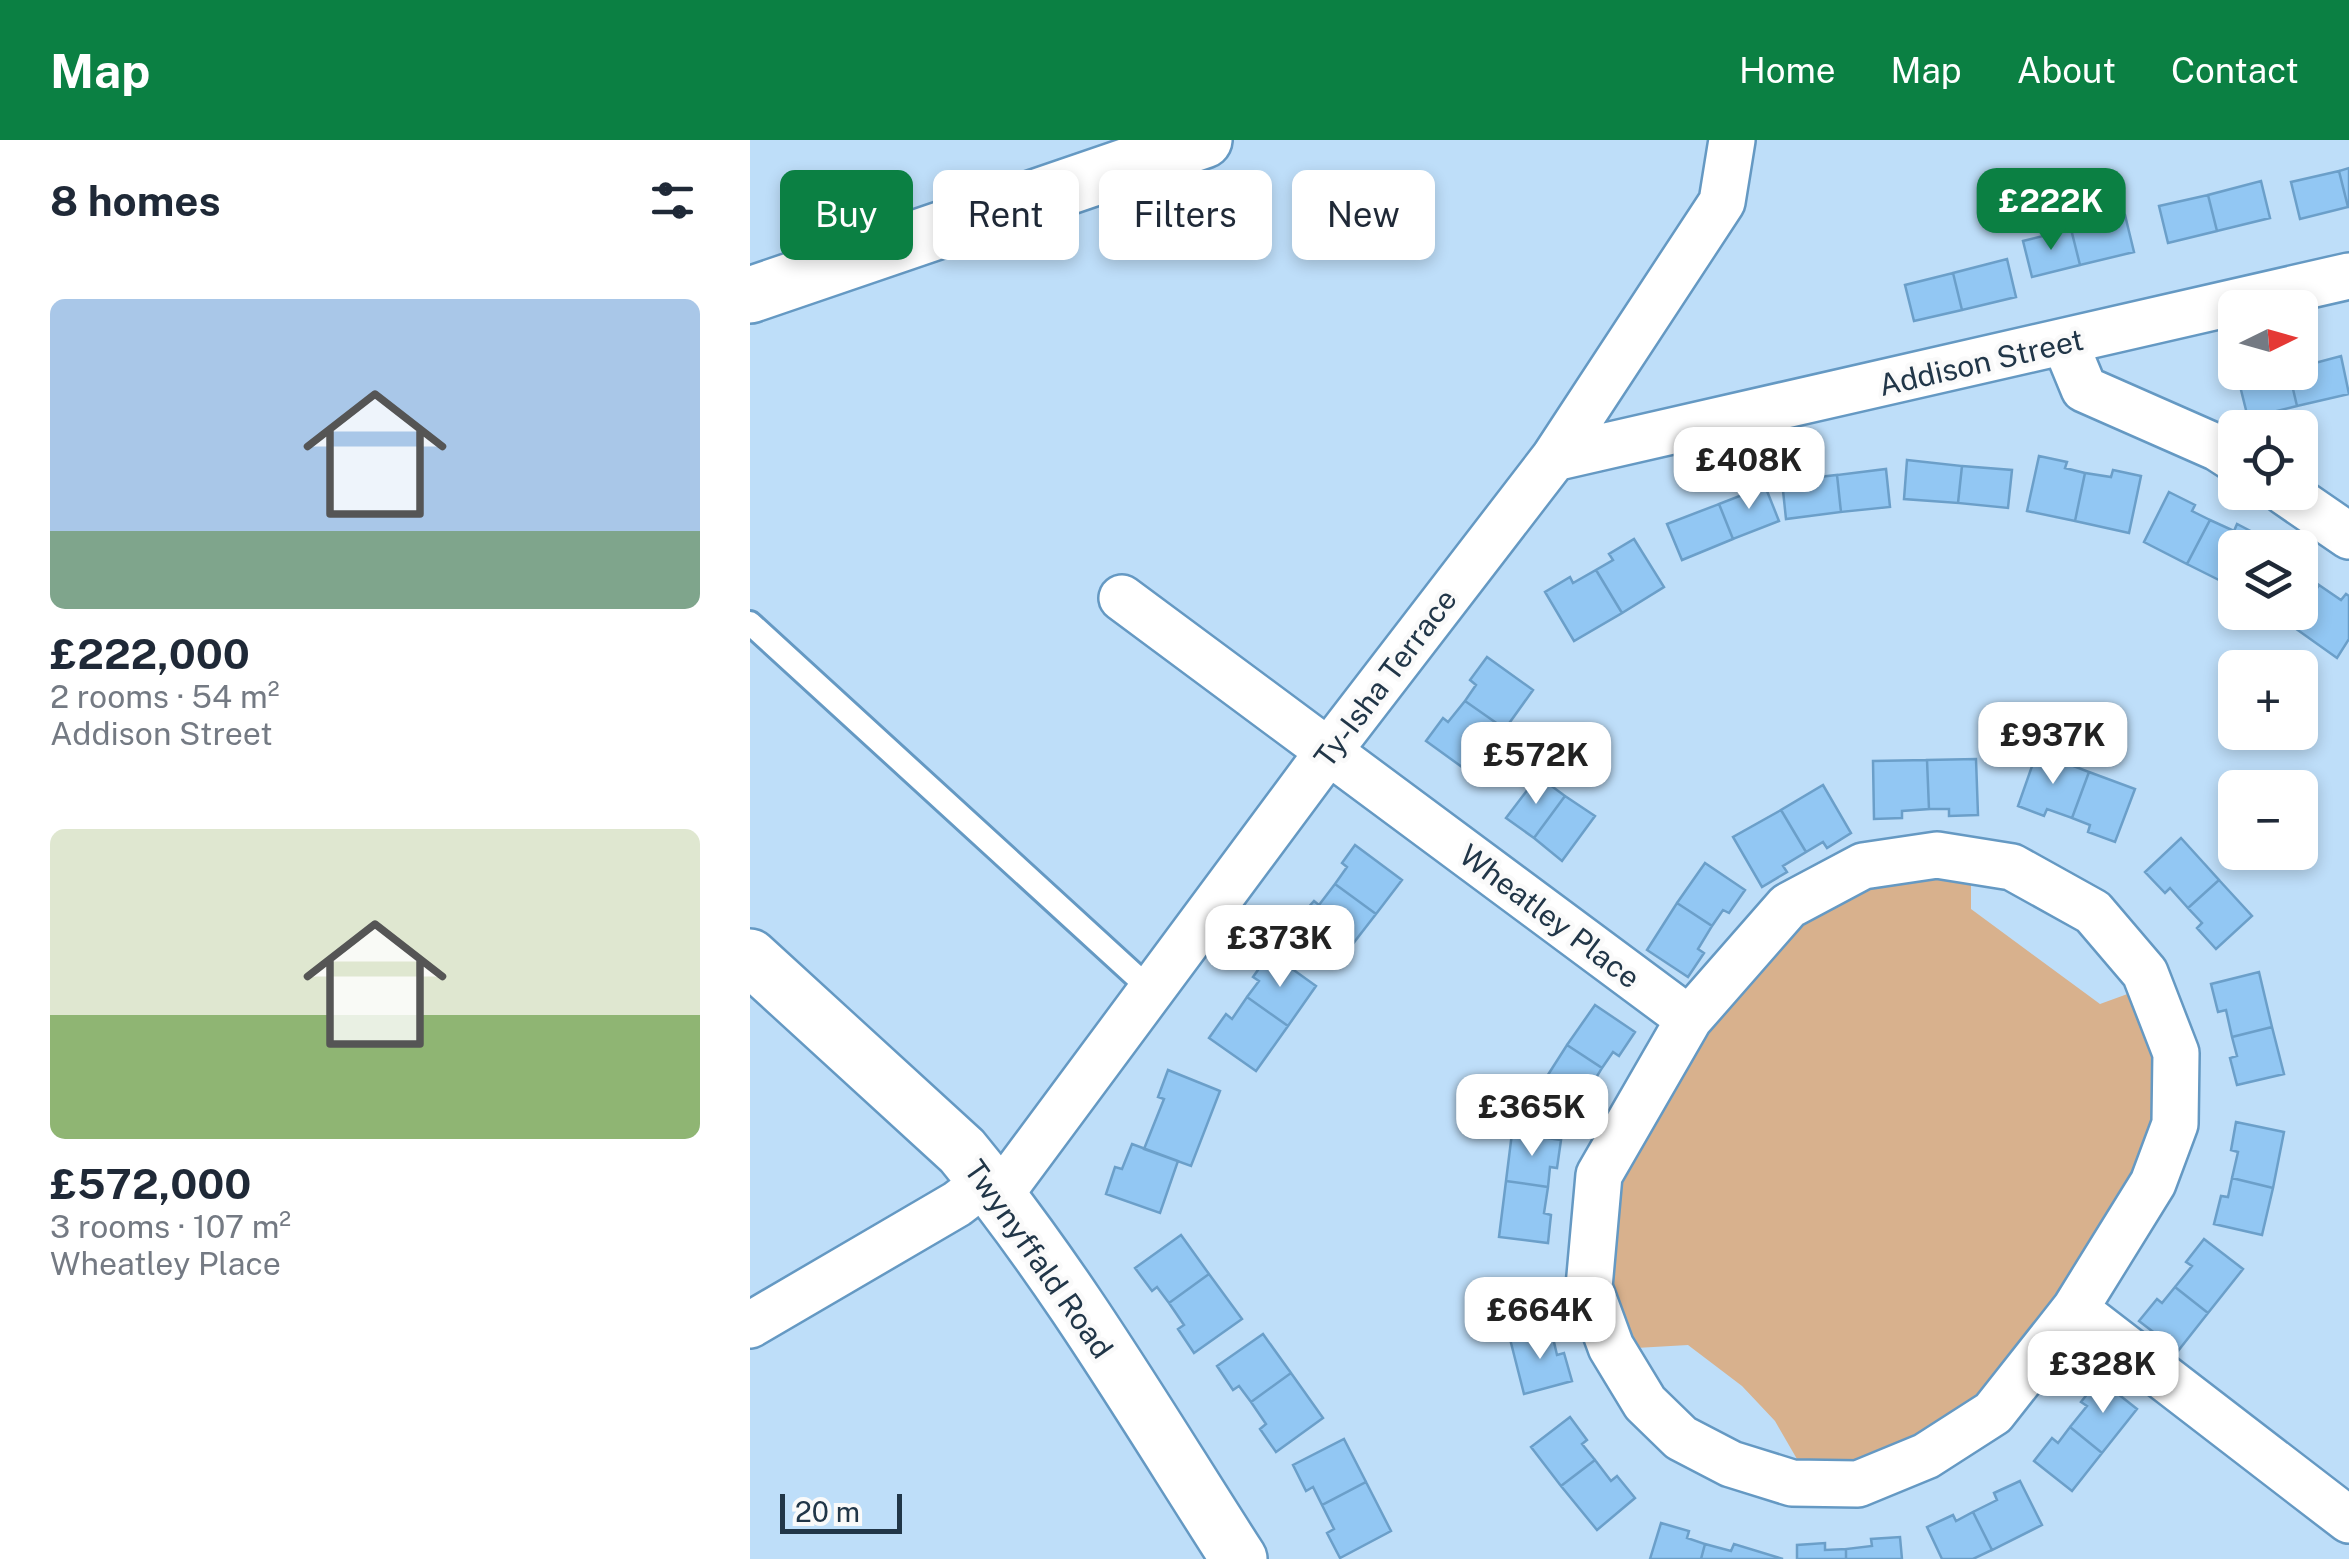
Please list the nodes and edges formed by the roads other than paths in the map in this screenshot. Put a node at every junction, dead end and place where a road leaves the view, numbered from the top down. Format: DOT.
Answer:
graph roads {
  1 [pos="1204,140"];
  2 [pos="1732,140"];
  3 [pos="2349,276"];
  4 [pos="750,295"];
  5 [pos="2065,343"];
  6 [pos="2218,448"];
  7 [pos="1554,458"];
  8 [pos="2311,510"];
  9 [pos="2349,536"];
  10 [pos="1122,598"];
  11 [pos="750,623"];
  12 [pos="1328,752"];
  13 [pos="750,957"];
  14 [pos="1151,990"];
  15 [pos="1689,1019"];
  16 [pos="992,1189"];
  17 [pos="2074,1309"];
  18 [pos="750,1325"];
  19 [pos="2349,1520"];
  20 [pos="1239,1559"];
  1 -- 4 [label="street"];
  2 -- 7 [label="street, Ty-Isha Terrace"];
  3 -- 5 [label="street, Addison Street"];
  5 -- 6 [label="street"];
  5 -- 7 [label="street, Addison Street"];
  7 -- 12 [label="street, Ty-Isha Terrace"];
  8 -- 9 [label="street"];
  10 -- 12 [label="street, Wheatley Place"];
  11 -- 14 [label="lane"];
  12 -- 14 [label="street, Ty-Isha Terrace"];
  12 -- 15 [label="street, Wheatley Place"];
  13 -- 16 [label="street, Twynyffald Road"];
  14 -- 16 [label="street, Ty-Isha Terrace"];
  15 -- 17 [label="street"];
  15 -- 17 [label="street"];
  16 -- 18 [label="street, Ty-Isha Terrace"];
  16 -- 20 [label="street, Twynyffald Road"];
  17 -- 19 [label="street"];
}
